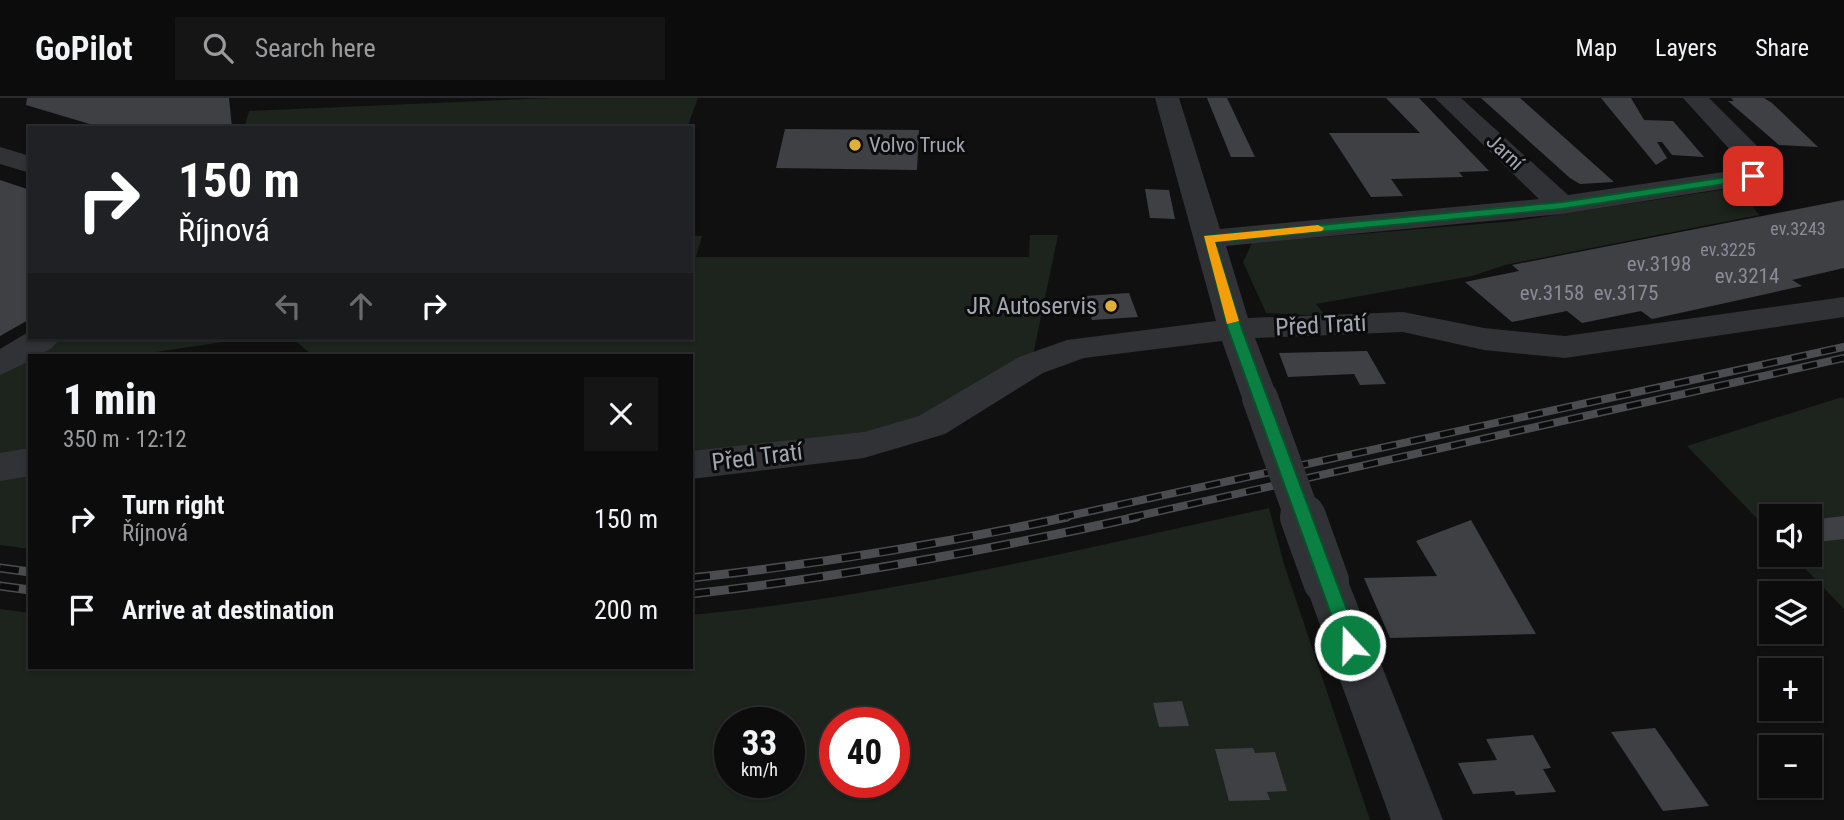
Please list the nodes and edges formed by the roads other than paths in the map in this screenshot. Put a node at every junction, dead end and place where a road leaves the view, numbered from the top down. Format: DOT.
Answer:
graph roads {
  1 [pos="1167,98"];
  2 [pos="1447,98"];
  3 [pos="1695,98"];
  4 [pos="0,155"];
  5 [pos="28,163"];
  6 [pos="1562,205"];
  7 [pos="1208,239"];
  8 [pos="1844,307"];
  9 [pos="1235,329"];
  10 [pos="40,340"];
  11 [pos="0,364"];
  12 [pos="28,462"];
  13 [pos="693,465"];
  14 [pos="0,467"];
  15 [pos="1417,820"];
  1 -- 7 [label="street"];
  2 -- 6 [label="street, Jarní"];
  3 -- 6 [label="street"];
  4 -- 5 [label="street"];
  6 -- 7 [label="street"];
  7 -- 9 [label="street"];
  8 -- 9 [label="street, Před Tratí"];
  9 -- 13 [label="street, Před Tratí"];
  9 -- 15 [label="street, bridge"];
  10 -- 11 [label="street"];
  12 -- 14 [label="street"];
}
